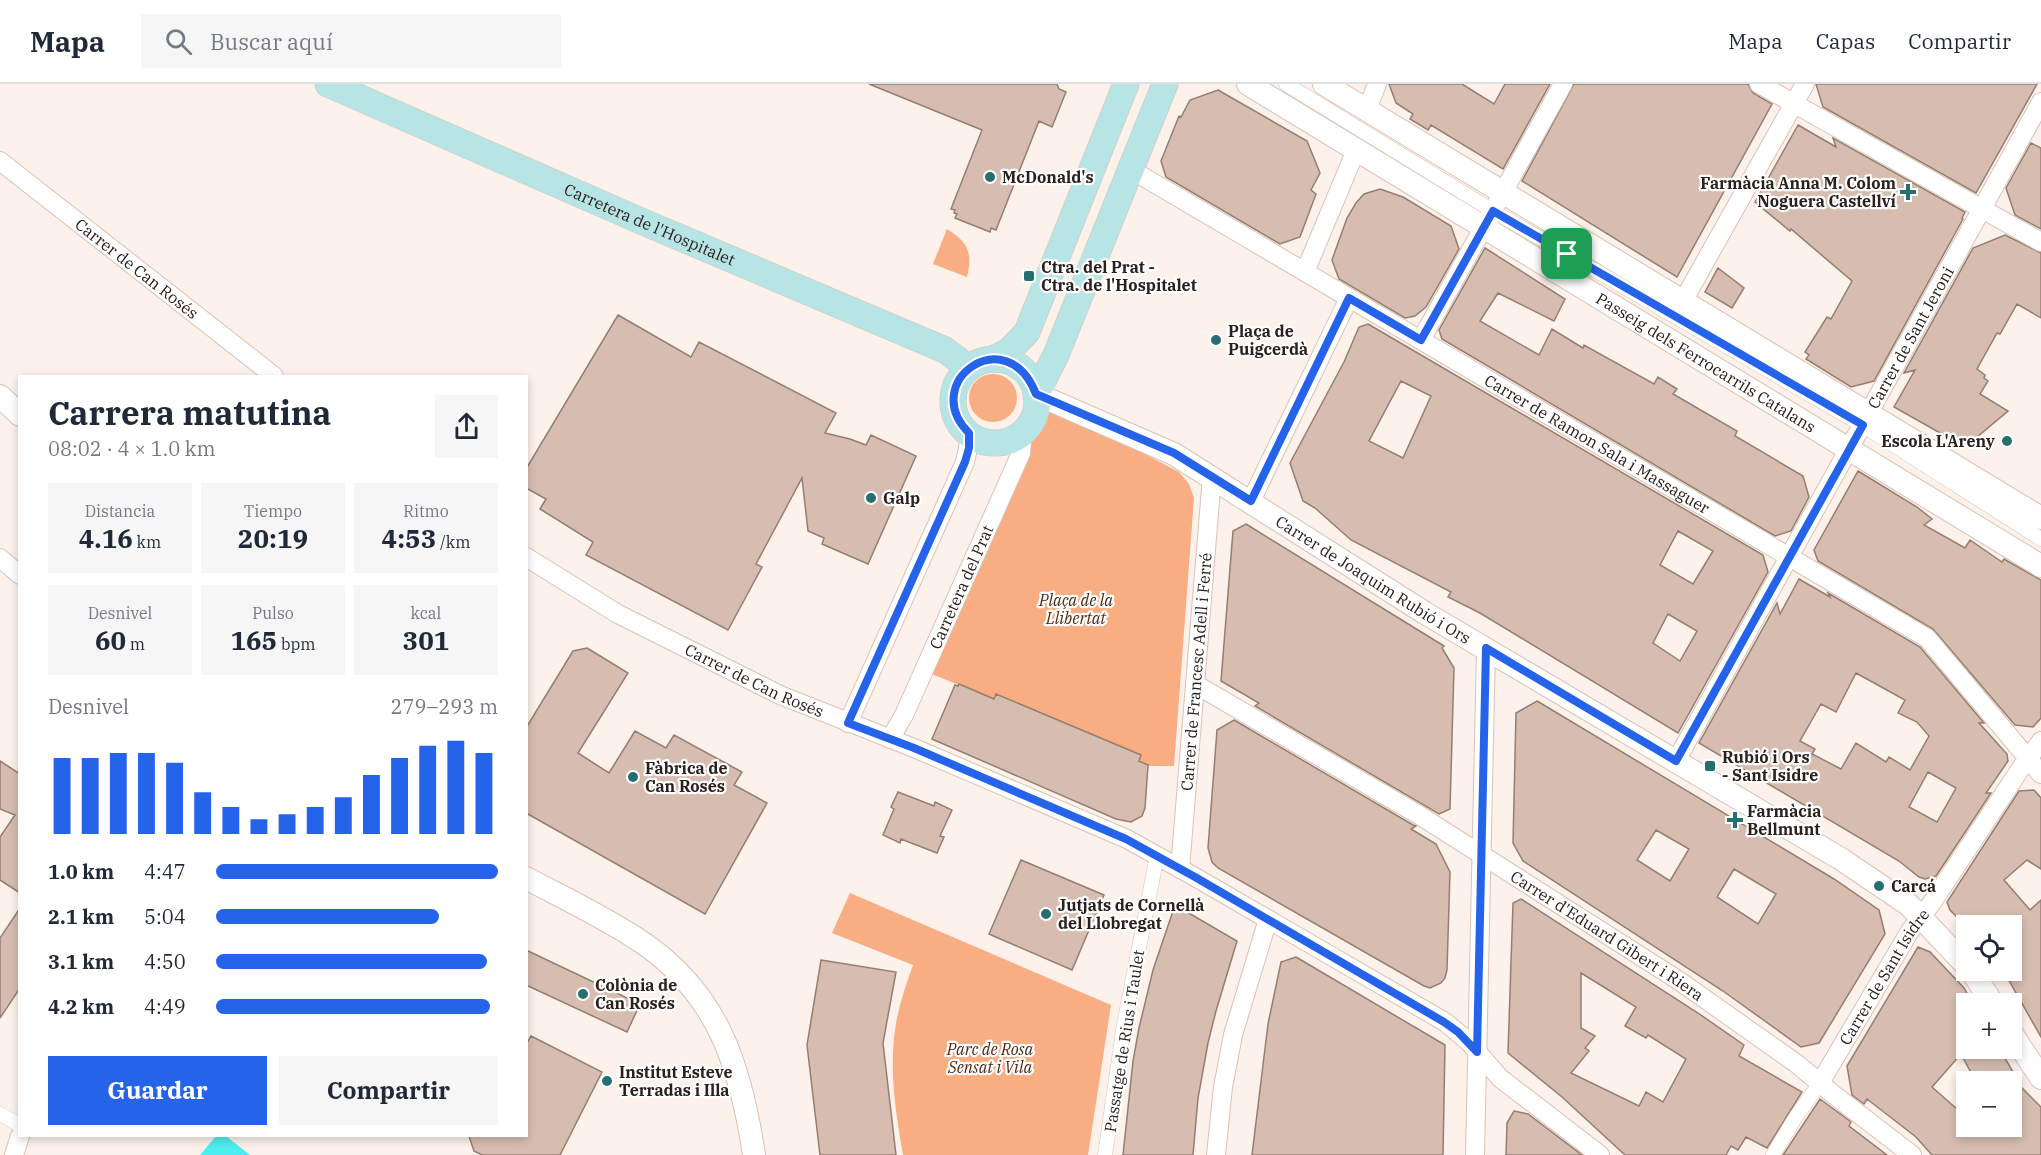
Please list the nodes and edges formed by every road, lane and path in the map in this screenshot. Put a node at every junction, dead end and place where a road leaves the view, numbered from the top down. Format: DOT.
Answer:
graph roads {
  1 [pos="328,84"];
  2 [pos="1126,84"];
  3 [pos="1165,84"];
  4 [pos="1248,84"];
  5 [pos="1286,84"];
  6 [pos="1324,84"];
  7 [pos="1377,84"];
  8 [pos="1563,84"];
  9 [pos="1759,84"];
  10 [pos="1805,84"];
  11 [pos="2041,102"];
  12 [pos="1794,104"];
  13 [pos="1366,110"];
  14 [pos="1356,150"];
  15 [pos="0,161"];
  16 [pos="1131,169"];
  17 [pos="1982,209"];
  18 [pos="1493,210"];
  19 [pos="2041,242"];
  20 [pos="1305,272"];
  21 [pos="1349,298"];
  22 [pos="1683,301"];
  23 [pos="1421,340"];
  24 [pos="994,359"];
  25 [pos="967,369"];
  26 [pos="273,375"];
  27 [pos="1036,394"];
  28 [pos="0,396"];
  29 [pos="18,413"];
  30 [pos="1866,419"];
  31 [pos="1023,432"];
  32 [pos="969,433"];
  33 [pos="1849,449"];
  34 [pos="1212,476"];
  35 [pos="1251,501"];
  36 [pos="2041,518"];
  37 [pos="2041,539"];
  38 [pos="1789,556"];
  39 [pos="0,558"];
  40 [pos="528,558"];
  41 [pos="2041,566"];
  42 [pos="18,573"];
  43 [pos="1486,648"];
  44 [pos="1195,684"];
  45 [pos="848,723"];
  46 [pos="890,739"];
  47 [pos="2041,741"];
  48 [pos="2028,758"];
  49 [pos="1676,761"];
  50 [pos="2041,774"];
  51 [pos="1481,855"];
  52 [pos="1157,856"];
  53 [pos="1180,869"];
  54 [pos="528,879"];
  55 [pos="1921,917"];
  56 [pos="1268,919"];
  57 [pos="1956,954"];
  58 [pos="2022,1049"];
  59 [pos="1477,1052"];
  60 [pos="2041,1078"];
  61 [pos="1820,1083"];
  62 [pos="0,1114"];
  63 [pos="18,1124"];
  64 [pos="20,1137"];
  65 [pos="14,1155"];
  66 [pos="754,1155"];
  67 [pos="1105,1155"];
  68 [pos="1216,1155"];
  69 [pos="1475,1155"];
  70 [pos="1600,1155"];
  71 [pos="1773,1155"];
  72 [pos="1912,1155"];
  1 -- 25 [label="main road, Carretera de l'Hospitalet"];
  2 -- 24 [label="main road"];
  3 -- 16 [label="main road"];
  4 -- 14 [label="street, Passeig dels Ferrocarrils Catalans"];
  5 -- 18 [label="street, Passeig dels Ferrocarrils Catalans"];
  6 -- 13 [label="street, Passeig dels Ferrocarrils Catalans"];
  7 -- 13 [label="street"];
  8 -- 18 [label="street"];
  9 -- 12 [label="street"];
  10 -- 12 [label="street"];
  11 -- 17 [label="street, Carrer de Sant Jeroni"];
  12 -- 17 [label="street"];
  12 -- 22 [label="street"];
  13 -- 18 [label="street, Passeig dels Ferrocarrils Catalans"];
  14 -- 18 [label="street, Passeig dels Ferrocarrils Catalans"];
  14 -- 20 [label="street"];
  15 -- 26 [label="street, Carrer de Can Rosés"];
  16 -- 20 [label="street, Carrer de Ramon Sala i Massaguer"];
  16 -- 27 [label="main road"];
  17 -- 19 [label="street"];
  17 -- 30 [label="street, Carrer de Sant Jeroni"];
  18 -- 22 [label="street, Passeig dels Ferrocarrils Catalans"];
  18 -- 23 [label="street"];
  18 -- 30 [label="street, Passeig dels Ferrocarrils Catalans"];
  18 -- 33 [label="street, Passeig dels Ferrocarrils Catalans"];
  20 -- 21 [label="street, Carrer de Ramon Sala i Massaguer"];
  21 -- 23 [label="street, Carrer de Ramon Sala i Massaguer"];
  21 -- 35 [label="street"];
  22 -- 30 [label="street, Passeig dels Ferrocarrils Catalans"];
  23 -- 38 [label="street, Carrer de Ramon Sala i Massaguer"];
  24 -- 25 [label="main road"];
  24 -- 27 [label="main road"];
  25 -- 32 [label="main road"];
  27 -- 31 [label="main road"];
  27 -- 34 [label="street, Carrer de Joaquim Rubió i Ors"];
  28 -- 29 [label="street"];
  30 -- 33 [label="street, Carrer de Sant Jeroni"];
  30 -- 36 [label="street, Passeig dels Ferrocarrils Catalans"];
  30 -- 37 [label="street, Passeig dels Ferrocarrils Catalans"];
  31 -- 32 [label="main road"];
  31 -- 46 [label="street, Carretera del Prat"];
  32 -- 45 [label="street"];
  33 -- 38 [label="street, Carrer de Sant Jeroni"];
  33 -- 41 [label="street, Passeig dels Ferrocarrils Catalans"];
  34 -- 35 [label="street, Carrer de Joaquim Rubió i Ors"];
  34 -- 44 [label="street, Carrer de Francesc Adell i Ferré"];
  35 -- 43 [label="street, Carrer de Joaquim Rubió i Ors"];
  38 -- 48 [label="street, Carrer de Ramon Sala i Massaguer"];
  38 -- 49 [label="street, Carrer de Sant Jeroni"];
  39 -- 42 [label="street"];
  40 -- 45 [label="street, Carrer de Can Rosés"];
  43 -- 49 [label="street, Carrer de Joaquim Rubió i Ors"];
  43 -- 51 [label="street"];
  44 -- 51 [label="street, Carrer d'Eduard Gibert i Riera"];
  44 -- 53 [label="street, Carrer de Francesc Adell i Ferré"];
  45 -- 46 [label="street, Carrer de Can Rosés"];
  46 -- 52 [label="street, Carrer de Can Rosés"];
  47 -- 48 [label="street, Carrer de Sant Isidre"];
  48 -- 50 [label="street, Carrer de Ramon Sala i Massaguer"];
  48 -- 55 [label="street, Carrer de Sant Isidre"];
  49 -- 55 [label="street, Carrer de Joaquim Rubió i Ors"];
  51 -- 59 [label="street"];
  51 -- 61 [label="street, Carrer d'Eduard Gibert i Riera"];
  52 -- 53 [label="street, Carrer de Can Rosés"];
  52 -- 67 [label="street, Passatge de Rius i Taulet"];
  53 -- 56 [label="street, Carrer de Can Rosés"];
  54 -- 66 [label="street"];
  55 -- 57 [label="street, Carrer de Joaquim Rubió i Ors"];
  55 -- 61 [label="street, Carrer de Sant Isidre"];
  56 -- 59 [label="street, Carrer de Can Rosés"];
  56 -- 68 [label="street"];
  58 -- 60 [label="street"];
  59 -- 69 [label="street"];
  59 -- 70 [label="street, Carrer de Can Rosés"];
  61 -- 71 [label="street, Carrer de Sant Isidre"];
  61 -- 72 [label="street, Carrer d'Eduard Gibert i Riera"];
  62 -- 63 [label="street"];
  64 -- 65 [label="street"];
}
